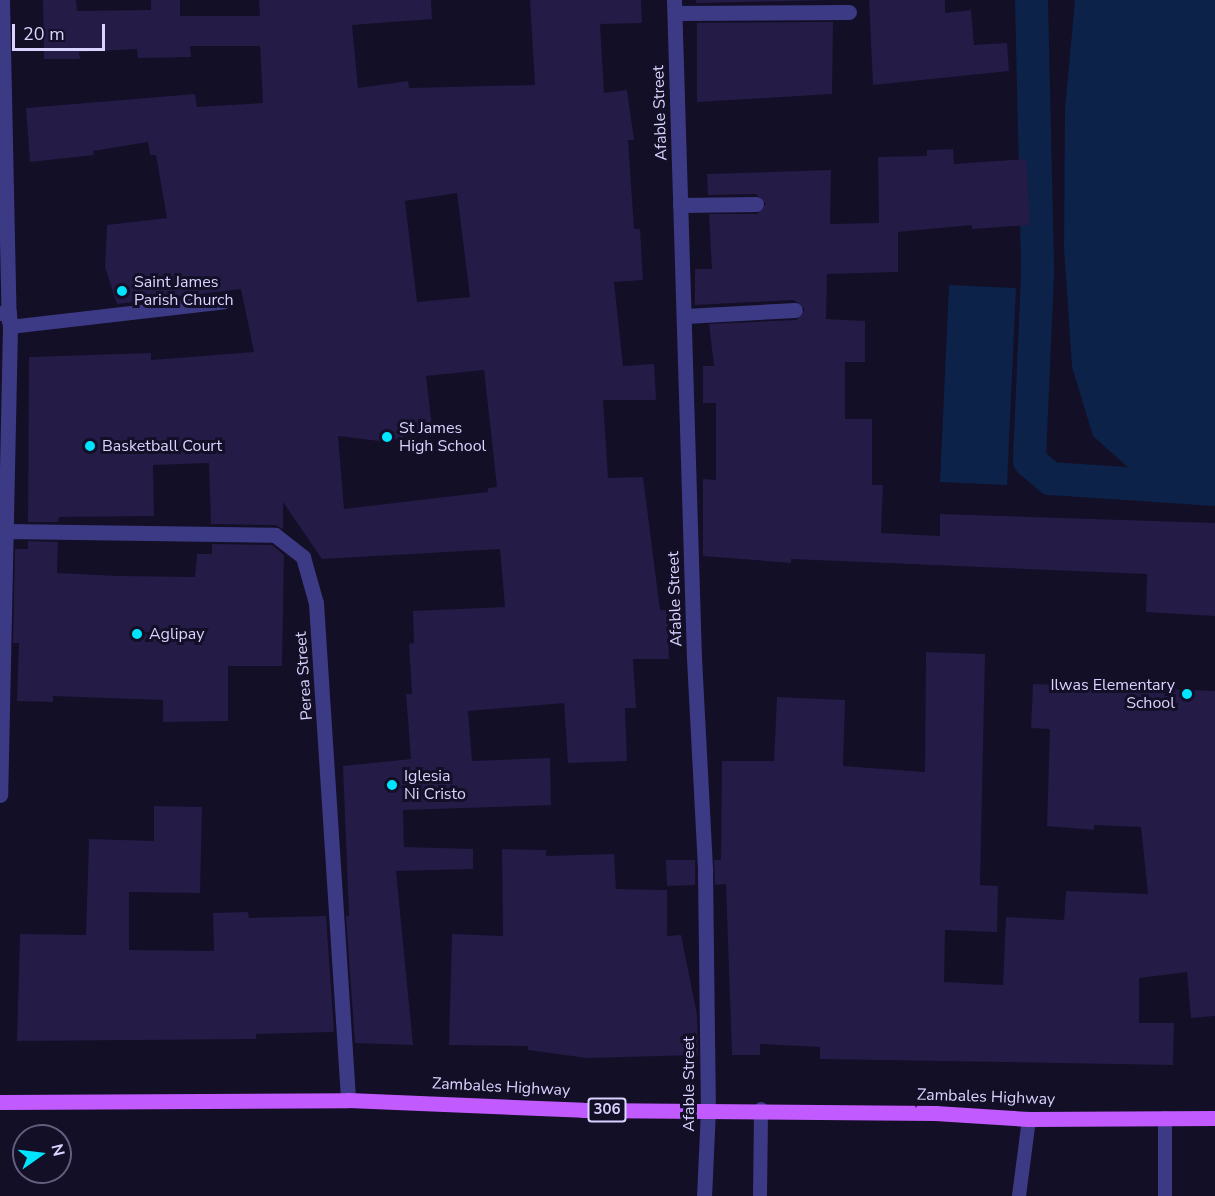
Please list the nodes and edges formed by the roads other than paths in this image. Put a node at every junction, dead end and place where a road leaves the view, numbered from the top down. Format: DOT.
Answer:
graph roads {
  1 [pos="2,0"];
  2 [pos="674,7"];
  3 [pos="849,12"];
  4 [pos="756,204"];
  5 [pos="680,205"];
  6 [pos="225,302"];
  7 [pos="795,310"];
  8 [pos="685,316"];
  9 [pos="6,318"];
  10 [pos="5,531"];
  11 [pos="0,795"];
  12 [pos="348,1100"];
  13 [pos="0,1102"];
  14 [pos="708,1109"];
  15 [pos="761,1109"];
  16 [pos="1165,1118"];
  17 [pos="1215,1118"];
  18 [pos="1029,1119"];
  19 [pos="704,1196"];
  20 [pos="760,1196"];
  21 [pos="1019,1196"];
  22 [pos="1165,1196"];
  1 -- 9 [label="street"];
  2 -- 3 [label="street"];
  2 -- 5 [label="street, Afable Street"];
  4 -- 5 [label="street"];
  5 -- 8 [label="street, Afable Street"];
  6 -- 9 [label="lane"];
  7 -- 8 [label="street"];
  8 -- 14 [label="street, Afable Street"];
  9 -- 10 [label="street"];
  10 -- 11 [label="street"];
  10 -- 12 [label="street, Perea Street"];
  12 -- 13 [label="main road, Zambales Highway / 306"];
  12 -- 14 [label="main road, Zambales Highway / 306"];
  14 -- 15 [label="main road, Zambales Highway / 306"];
  14 -- 19 [label="street, Afable Street"];
  15 -- 18 [label="main road, Zambales Highway / 306"];
  15 -- 20 [label="lane"];
  16 -- 17 [label="main road, Zambales Highway / 306"];
  16 -- 18 [label="main road, Zambales Highway / 306"];
  16 -- 22 [label="lane"];
  18 -- 21 [label="lane"];
}
